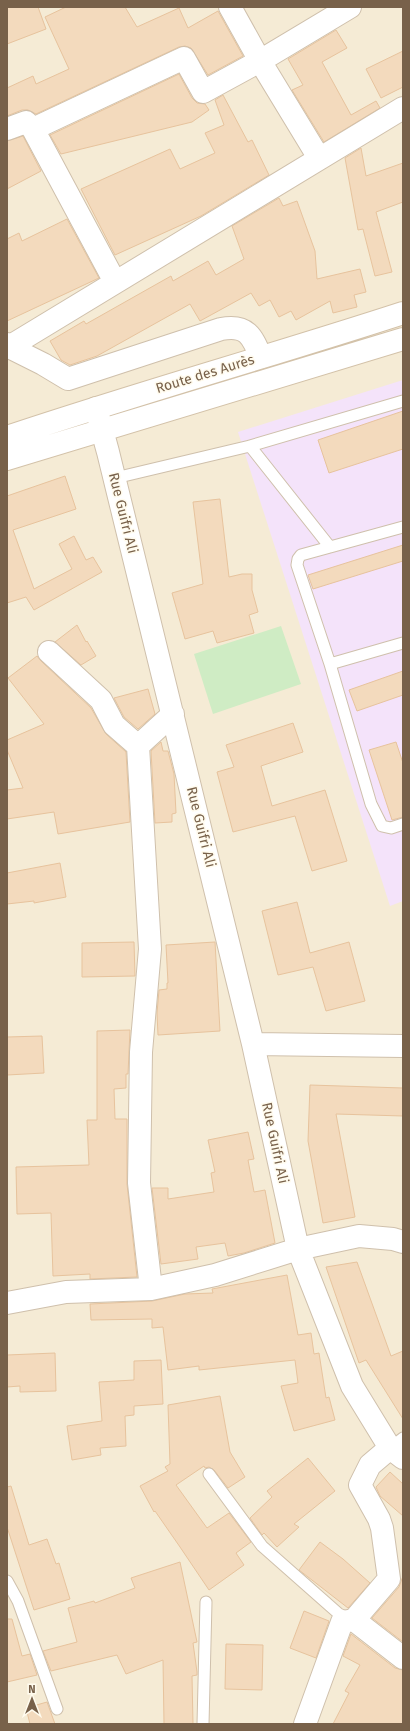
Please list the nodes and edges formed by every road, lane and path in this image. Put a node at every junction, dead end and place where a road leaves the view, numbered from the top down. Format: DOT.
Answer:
graph roads {
  1 [pos="230,7"];
  2 [pos="350,7"];
  3 [pos="260,61"];
  4 [pos="403,108"];
  5 [pos="7,128"];
  6 [pos="32,129"];
  7 [pos="319,158"];
  8 [pos="115,282"];
  9 [pos="403,313"];
  10 [pos="403,338"];
  11 [pos="8,346"];
  12 [pos="261,357"];
  13 [pos="403,401"];
  14 [pos="96,408"];
  15 [pos="102,429"];
  16 [pos="7,437"];
  17 [pos="250,446"];
  18 [pos="7,459"];
  19 [pos="115,478"];
  20 [pos="403,527"];
  21 [pos="330,547"];
  22 [pos="403,643"];
  23 [pos="49,652"];
  24 [pos="330,664"];
  25 [pos="173,714"];
  26 [pos="138,746"];
  27 [pos="403,824"];
  28 [pos="253,1044"];
  29 [pos="403,1046"];
  30 [pos="403,1242"];
  31 [pos="298,1249"];
  32 [pos="151,1289"];
  33 [pos="7,1304"];
  34 [pos="399,1448"];
  35 [pos="210,1474"];
  36 [pos="7,1582"];
  37 [pos="206,1602"];
  38 [pos="354,1620"];
  39 [pos="403,1658"];
  40 [pos="57,1708"];
  41 [pos="203,1724"];
  42 [pos="305,1724"];
  1 -- 3 [label="street"];
  2 -- 3 [label="street"];
  3 -- 6 [label="street"];
  3 -- 7 [label="street"];
  4 -- 7 [label="street"];
  5 -- 6 [label="street"];
  6 -- 8 [label="street"];
  7 -- 8 [label="street"];
  8 -- 11 [label="street"];
  9 -- 12 [label="street, Route des Aurès"];
  10 -- 15 [label="street, Route des Aurès"];
  11 -- 12 [label="street"];
  12 -- 14 [label="street, Route des Aurès"];
  13 -- 17 [label="lane"];
  14 -- 15 [label="street, Rue Guifri Ali"];
  14 -- 16 [label="street, Route des Aurès"];
  15 -- 18 [label="street, Route des Aurès"];
  15 -- 19 [label="street, Rue Guifri Ali"];
  17 -- 19 [label="lane"];
  17 -- 21 [label="lane"];
  19 -- 25 [label="street, Rue Guifri Ali"];
  20 -- 21 [label="lane"];
  21 -- 24 [label="lane"];
  22 -- 24 [label="lane"];
  23 -- 26 [label="street"];
  24 -- 27 [label="lane"];
  25 -- 26 [label="street"];
  25 -- 28 [label="street, Rue Guifri Ali"];
  26 -- 32 [label="street"];
  28 -- 29 [label="street"];
  28 -- 31 [label="street, Rue Guifri Ali"];
  30 -- 31 [label="street"];
  31 -- 32 [label="street"];
  31 -- 34 [label="street, Rue Guifri Ali"];
  32 -- 33 [label="street"];
  34 -- 38 [label="street"];
  35 -- 38 [label="lane"];
  36 -- 40 [label="lane"];
  37 -- 41 [label="lane"];
  38 -- 39 [label="street"];
  38 -- 42 [label="street"];
}
